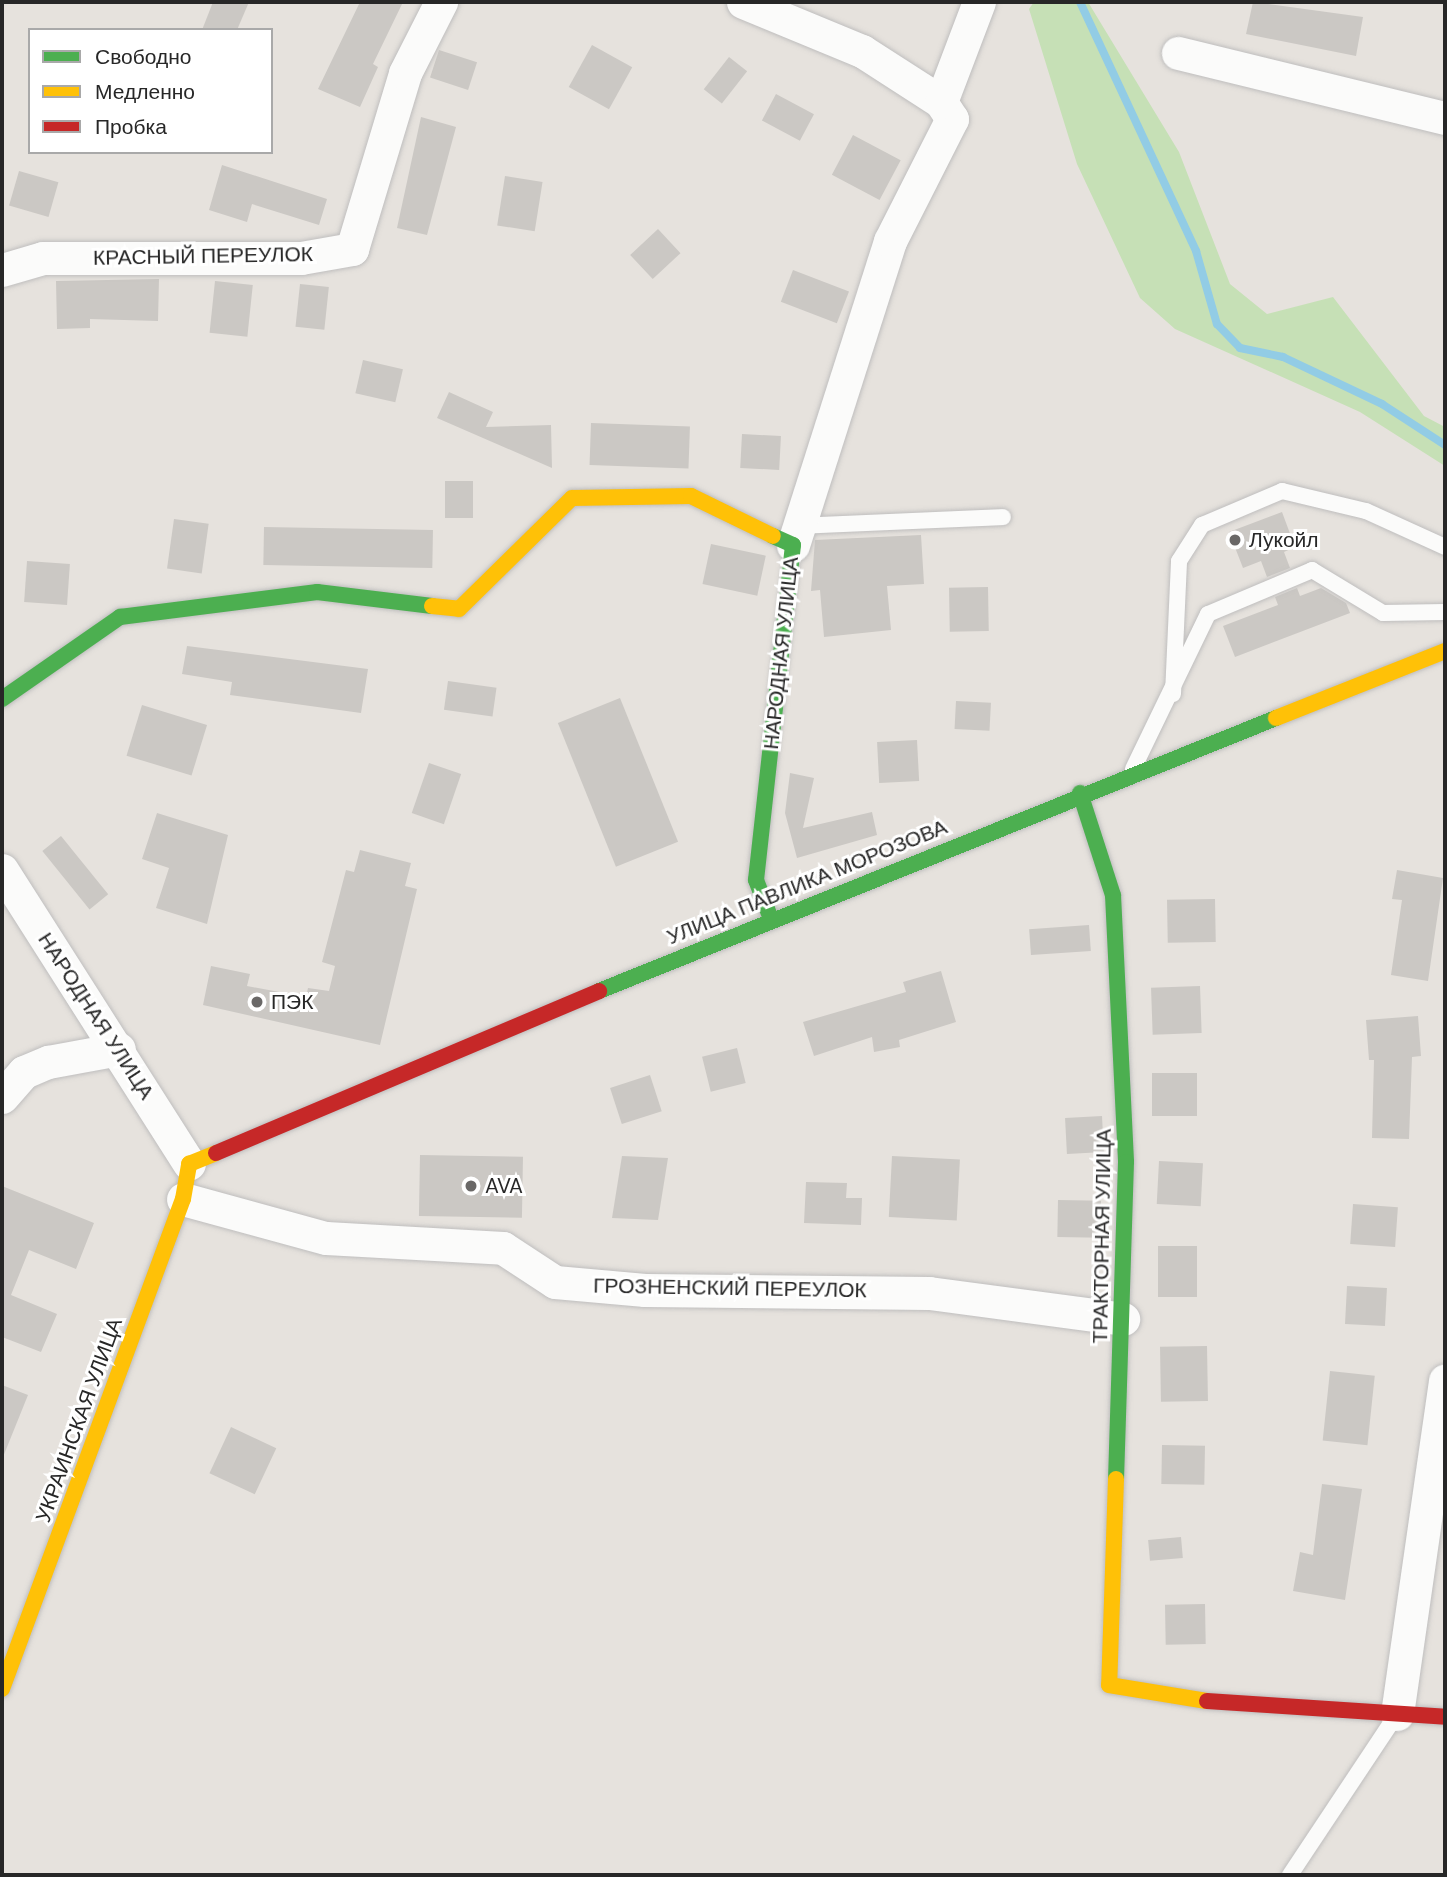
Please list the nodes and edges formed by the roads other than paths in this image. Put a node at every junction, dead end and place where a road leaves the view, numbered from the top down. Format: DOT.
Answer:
graph roads {
  1 [pos="441,2"];
  2 [pos="744,2"];
  3 [pos="979,2"];
  4 [pos="1178,53"];
  5 [pos="941,102"];
  6 [pos="1445,118"];
  7 [pos="2,270"];
  8 [pos="1003,517"];
  9 [pos="796,535"];
  10 [pos="1445,547"];
  11 [pos="1445,612"];
  12 [pos="1445,651"];
  13 [pos="1172,694"];
  14 [pos="2,699"];
  15 [pos="1131,772"];
  16 [pos="1080,793"];
  17 [pos="2,870"];
  18 [pos="771,919"];
  19 [pos="119,1049"];
  20 [pos="2,1097"];
  21 [pos="189,1164"];
  22 [pos="183,1199"];
  23 [pos="1123,1319"];
  24 [pos="1445,1380"];
  25 [pos="11,1610"];
  26 [pos="29,1618"];
  27 [pos="2,1689"];
  28 [pos="1397,1714"];
  29 [pos="1445,1717"];
  30 [pos="1290,1875"];
  1 -- 7 [label="street, КРАСНЫЙ ПЕРЕУЛОК"];
  2 -- 5 [label="street"];
  3 -- 5 [label="street"];
  4 -- 6 [label="street"];
  5 -- 9 [label="street"];
  8 -- 9 [label="lane"];
  9 -- 14 [label="street, НАРОДНАЯ УЛИЦА"];
  9 -- 18 [label="street, НАРОДНАЯ УЛИЦА"];
  10 -- 13 [label="lane"];
  11 -- 13 [label="lane"];
  12 -- 15 [label="street, УЛИЦА ПАВЛИКА МОРОЗОВА"];
  13 -- 15 [label="lane"];
  15 -- 16 [label="street, УЛИЦА ПАВЛИКА МОРОЗОВА"];
  16 -- 18 [label="street, УЛИЦА ПАВЛИКА МОРОЗОВА"];
  16 -- 23 [label="street, ТРАКТОРНАЯ УЛИЦА"];
  17 -- 19 [label="street, НАРОДНАЯ УЛИЦА"];
  18 -- 21 [label="street, УЛИЦА ПАВЛИКА МОРОЗОВА"];
  19 -- 20 [label="street"];
  19 -- 21 [label="street, НАРОДНАЯ УЛИЦА"];
  21 -- 22 [label="street, УКРАИНСКАЯ УЛИЦА"];
  22 -- 23 [label="street, ГРОЗНЕНСКИЙ ПЕРЕУЛОК"];
  22 -- 26 [label="street, УКРАИНСКАЯ УЛИЦА"];
  23 -- 28 [label="street, ТРАКТОРНАЯ УЛИЦА"];
  24 -- 28 [label="street"];
  25 -- 26 [label="street"];
  26 -- 27 [label="street, УКРАИНСКАЯ УЛИЦА"];
  28 -- 29 [label="street"];
  28 -- 30 [label="lane"];
}
